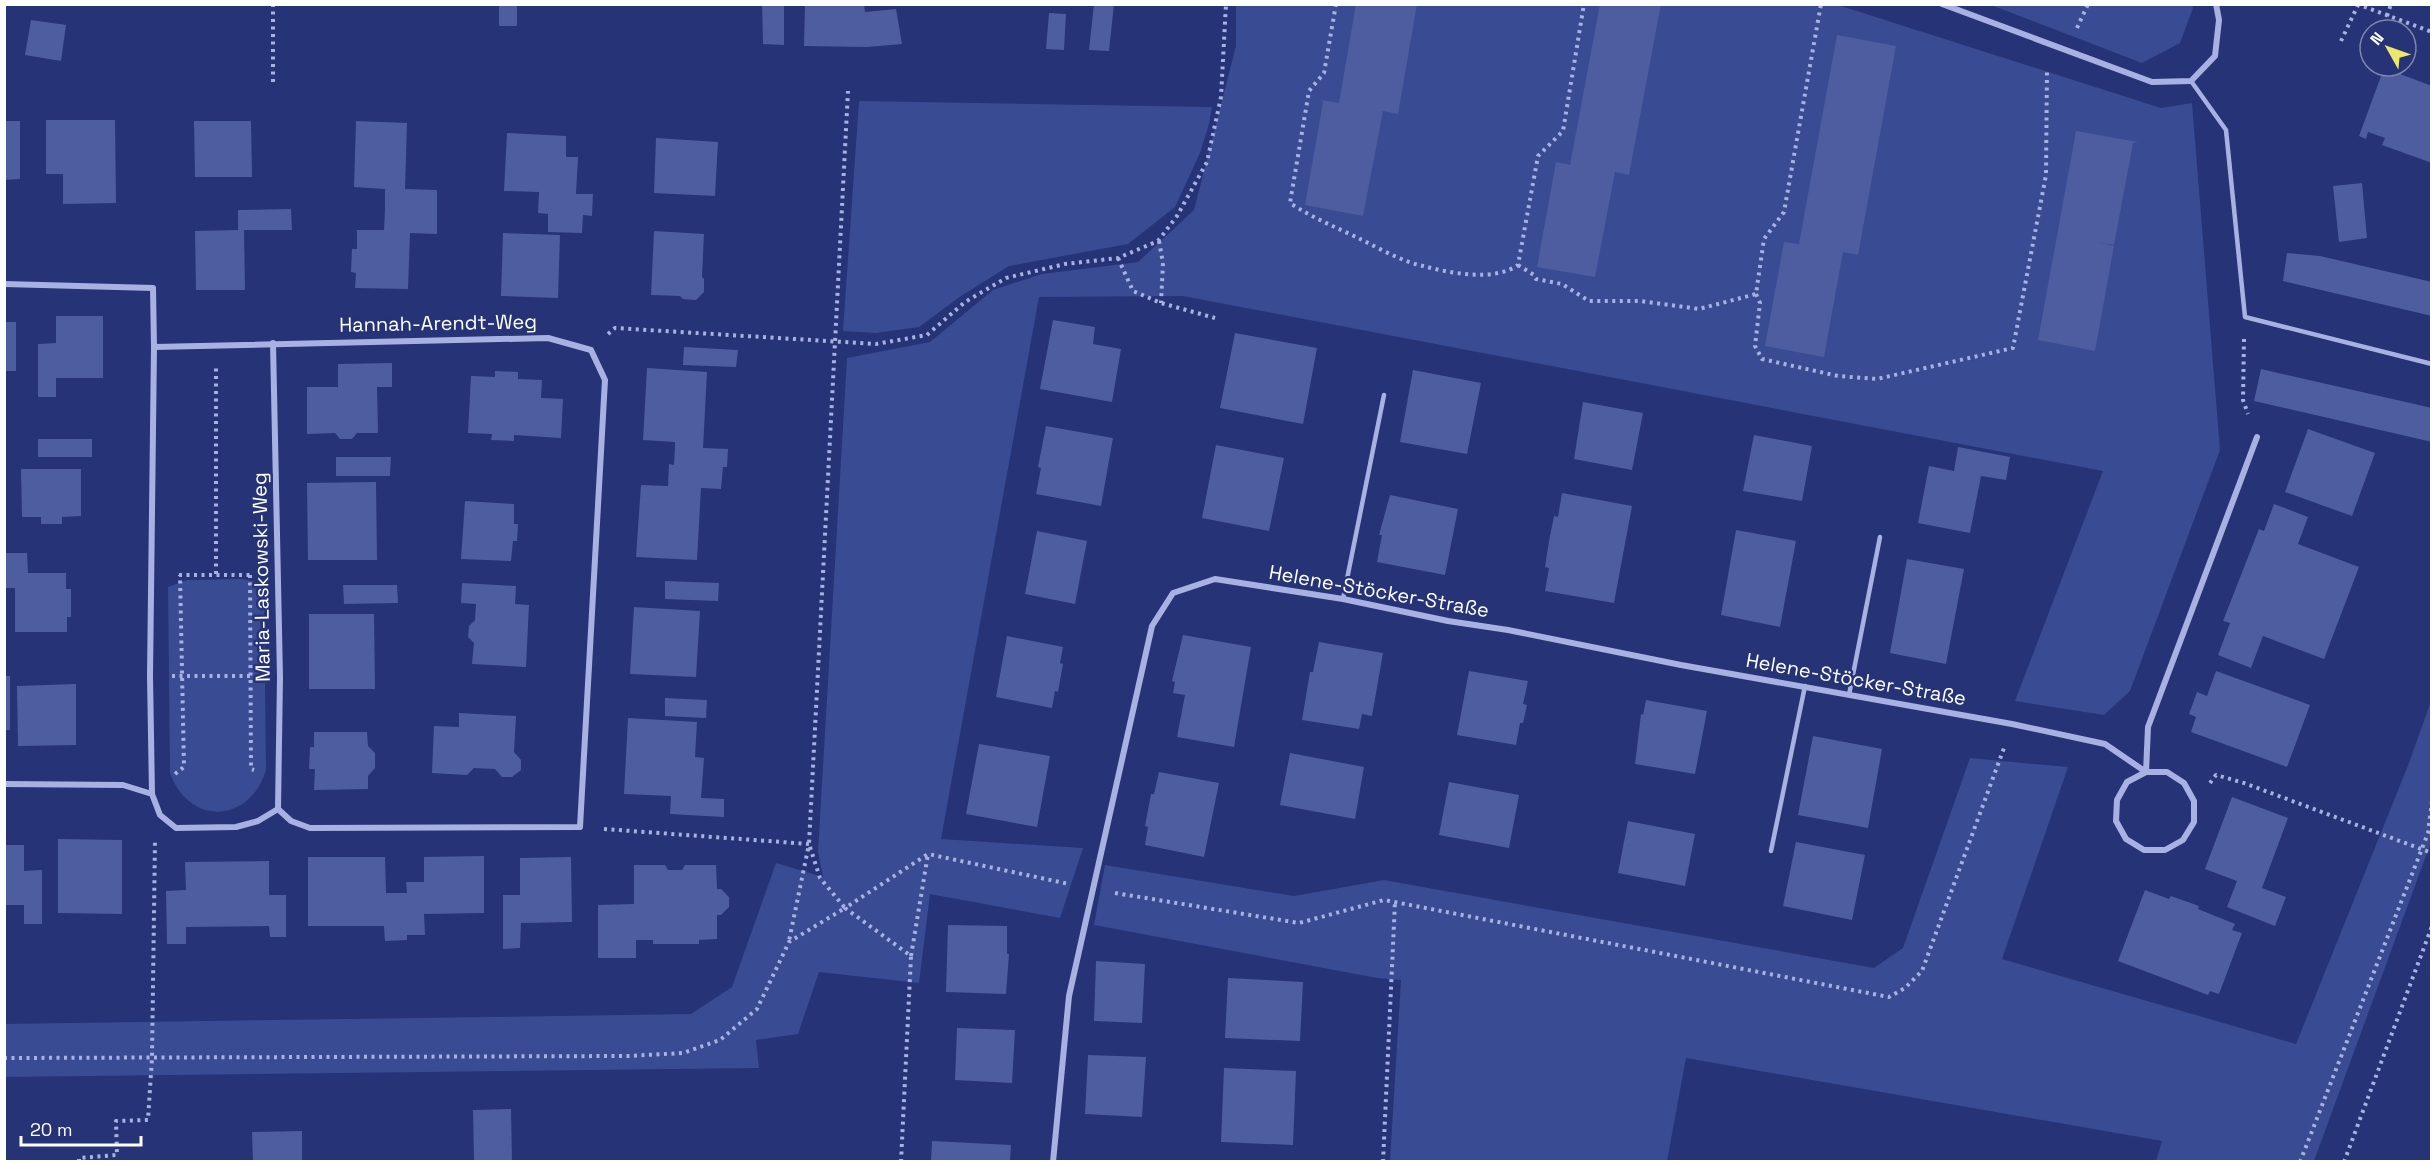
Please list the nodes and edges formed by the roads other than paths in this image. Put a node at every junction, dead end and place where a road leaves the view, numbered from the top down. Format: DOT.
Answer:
graph roads {
  1 [pos="1942,4"];
  2 [pos="2216,4"];
  3 [pos="2191,81"];
  4 [pos="4,284"];
  5 [pos="273,343"];
  6 [pos="154,347"];
  7 [pos="2432,364"];
  8 [pos="1384,395"];
  9 [pos="2257,437"];
  10 [pos="1880,537"];
  11 [pos="1343,599"];
  12 [pos="1805,686"];
  13 [pos="1849,695"];
  14 [pos="2146,772"];
  15 [pos="4,784"];
  16 [pos="152,794"];
  17 [pos="278,809"];
  18 [pos="1772,851"];
  19 [pos="1053,1161"];
  1 -- 3 [label="street"];
  2 -- 3 [label="street"];
  3 -- 7 [label="lane"];
  4 -- 6 [label="street"];
  5 -- 6 [label="street, Hannah-Arendt-Weg"];
  5 -- 17 [label="street, Maria-Laskowski-Weg"];
  5 -- 17 [label="street, Hannah-Arendt-Weg"];
  6 -- 16 [label="street"];
  8 -- 11 [label="lane"];
  9 -- 14 [label="street"];
  10 -- 13 [label="lane"];
  11 -- 12 [label="street, Helene-Stöcker-Straße"];
  11 -- 19 [label="street, Helene-Stöcker-Straße"];
  12 -- 13 [label="street, Helene-Stöcker-Straße"];
  12 -- 18 [label="lane"];
  13 -- 14 [label="street, Helene-Stöcker-Straße"];
  14 -- 14 [label="street, Helene-Stöcker-Straße"];
  15 -- 16 [label="street"];
  16 -- 17 [label="street"];
}
